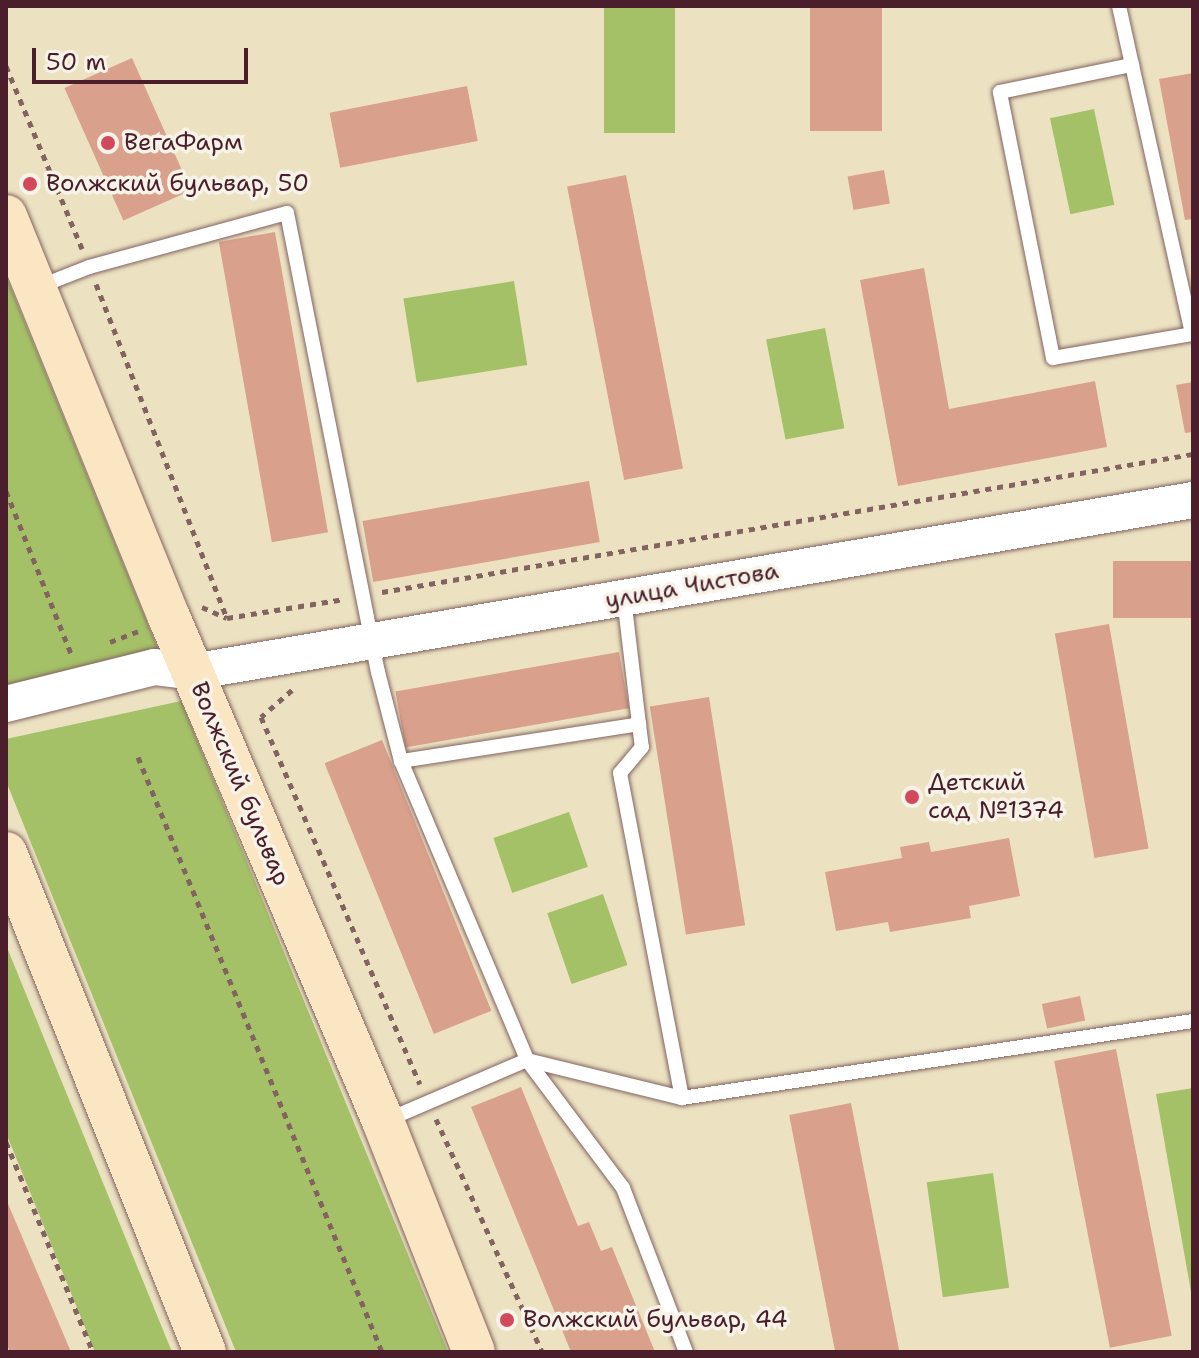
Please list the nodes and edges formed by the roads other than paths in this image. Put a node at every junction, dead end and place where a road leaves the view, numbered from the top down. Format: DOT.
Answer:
graph roads {
  1 [pos="1119,6"];
  2 [pos="1132,65"];
  3 [pos="6,216"];
  4 [pos="36,288"];
  5 [pos="1193,500"];
  6 [pos="624,597"];
  7 [pos="372,641"];
  8 [pos="197,683"];
  9 [pos="6,704"];
  10 [pos="639,724"];
  11 [pos="6,728"];
  12 [pos="401,761"];
  13 [pos="6,853"];
  14 [pos="1193,1021"];
  15 [pos="527,1060"];
  16 [pos="682,1098"];
  17 [pos="383,1121"];
  18 [pos="205,1352"];
  19 [pos="474,1352"];
  20 [pos="686,1352"];
  1 -- 2 [label="lane"];
  2 -- 2 [label="lane"];
  3 -- 4 [label="main road, Волжский бульвар"];
  4 -- 7 [label="lane"];
  4 -- 8 [label="main road, Волжский бульвар"];
  5 -- 6 [label="street, улица Чистова"];
  6 -- 7 [label="street, улица Чистова"];
  6 -- 10 [label="lane"];
  7 -- 8 [label="street, улица Чистова"];
  7 -- 12 [label="lane"];
  8 -- 9 [label="street"];
  8 -- 11 [label="street"];
  8 -- 17 [label="main road, Волжский бульвар"];
  10 -- 12 [label="lane"];
  10 -- 16 [label="lane"];
  12 -- 15 [label="lane"];
  13 -- 18 [label="main road"];
  14 -- 16 [label="lane"];
  15 -- 16 [label="lane"];
  15 -- 17 [label="lane"];
  15 -- 20 [label="lane"];
  17 -- 19 [label="main road, Волжский бульвар"];
}
